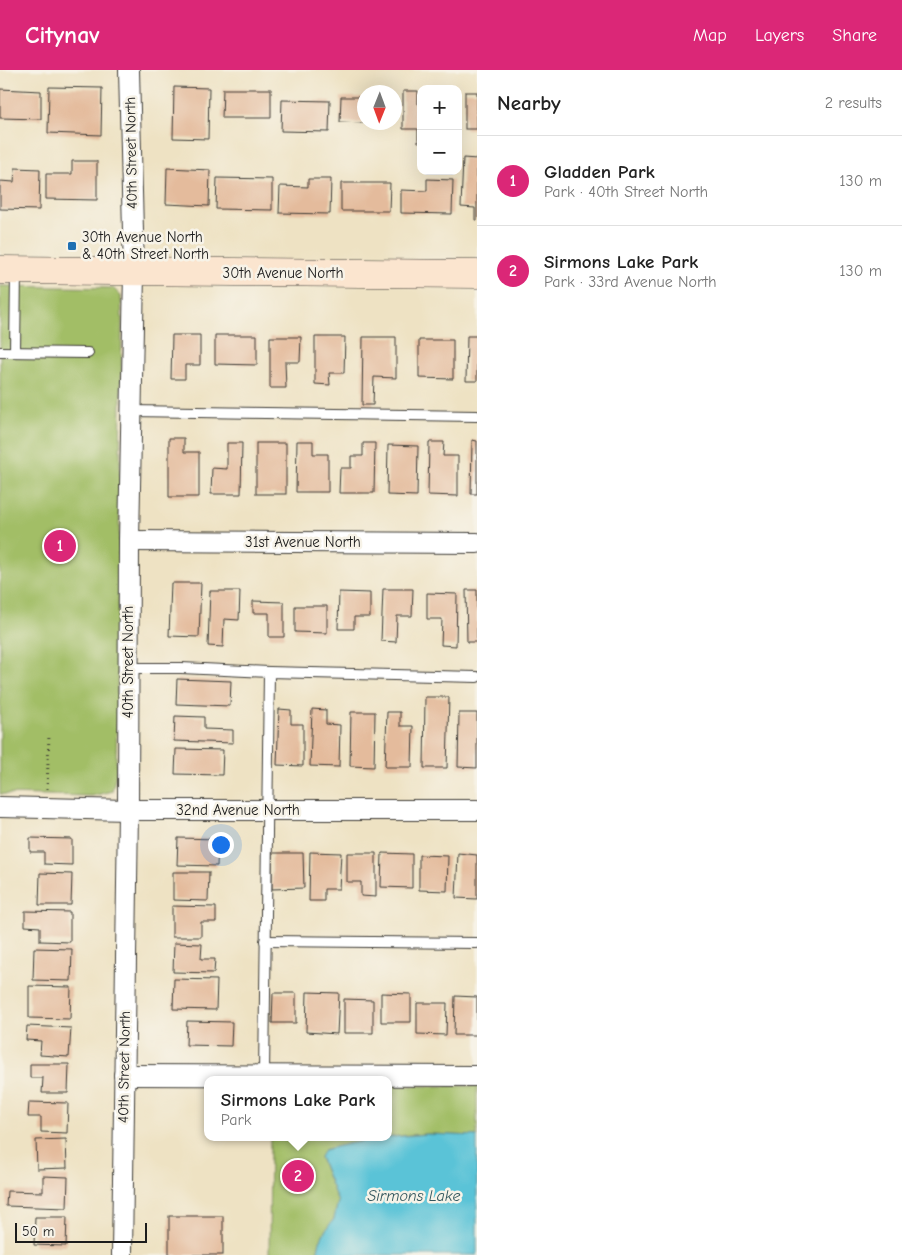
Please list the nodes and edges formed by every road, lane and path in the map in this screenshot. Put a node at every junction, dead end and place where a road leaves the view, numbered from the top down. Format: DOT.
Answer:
graph roads {
  1 [pos="129,70"];
  2 [pos="8,270"];
  3 [pos="134,272"];
  4 [pos="477,274"];
  5 [pos="0,352"];
  6 [pos="15,352"];
  7 [pos="88,353"];
  8 [pos="131,411"];
  9 [pos="477,416"];
  10 [pos="129,541"];
  11 [pos="477,543"];
  12 [pos="128,668"];
  13 [pos="269,672"];
  14 [pos="477,677"];
  15 [pos="48,735"];
  16 [pos="47,790"];
  17 [pos="0,807"];
  18 [pos="128,810"];
  19 [pos="267,810"];
  20 [pos="477,810"];
  21 [pos="266,941"];
  22 [pos="477,943"];
  23 [pos="124,1075"];
  24 [pos="264,1076"];
  25 [pos="477,1076"];
  26 [pos="122,1255"];
  1 -- 3 [label="street, 40th Street North"];
  2 -- 3 [label="street, 30th Avenue North"];
  2 -- 6 [label="lane"];
  3 -- 4 [label="street, 30th Avenue North"];
  3 -- 8 [label="street, 40th Street North"];
  5 -- 6 [label="lane"];
  6 -- 7 [label="lane"];
  8 -- 9 [label="lane"];
  8 -- 10 [label="street, 40th Street North"];
  10 -- 11 [label="street, 31st Avenue North"];
  10 -- 12 [label="street, 40th Street North"];
  12 -- 13 [label="lane"];
  12 -- 18 [label="street, 40th Street North"];
  13 -- 14 [label="lane"];
  13 -- 19 [label="lane"];
  15 -- 16 [label="path"];
  17 -- 18 [label="street, 32nd Avenue North"];
  18 -- 19 [label="street, 32nd Avenue North"];
  18 -- 23 [label="street, 40th Street North"];
  19 -- 20 [label="street, 32nd Avenue North"];
  19 -- 21 [label="lane"];
  21 -- 22 [label="lane"];
  21 -- 24 [label="lane"];
  23 -- 24 [label="street"];
  23 -- 26 [label="street, 40th Street North"];
  24 -- 25 [label="street"];
}
